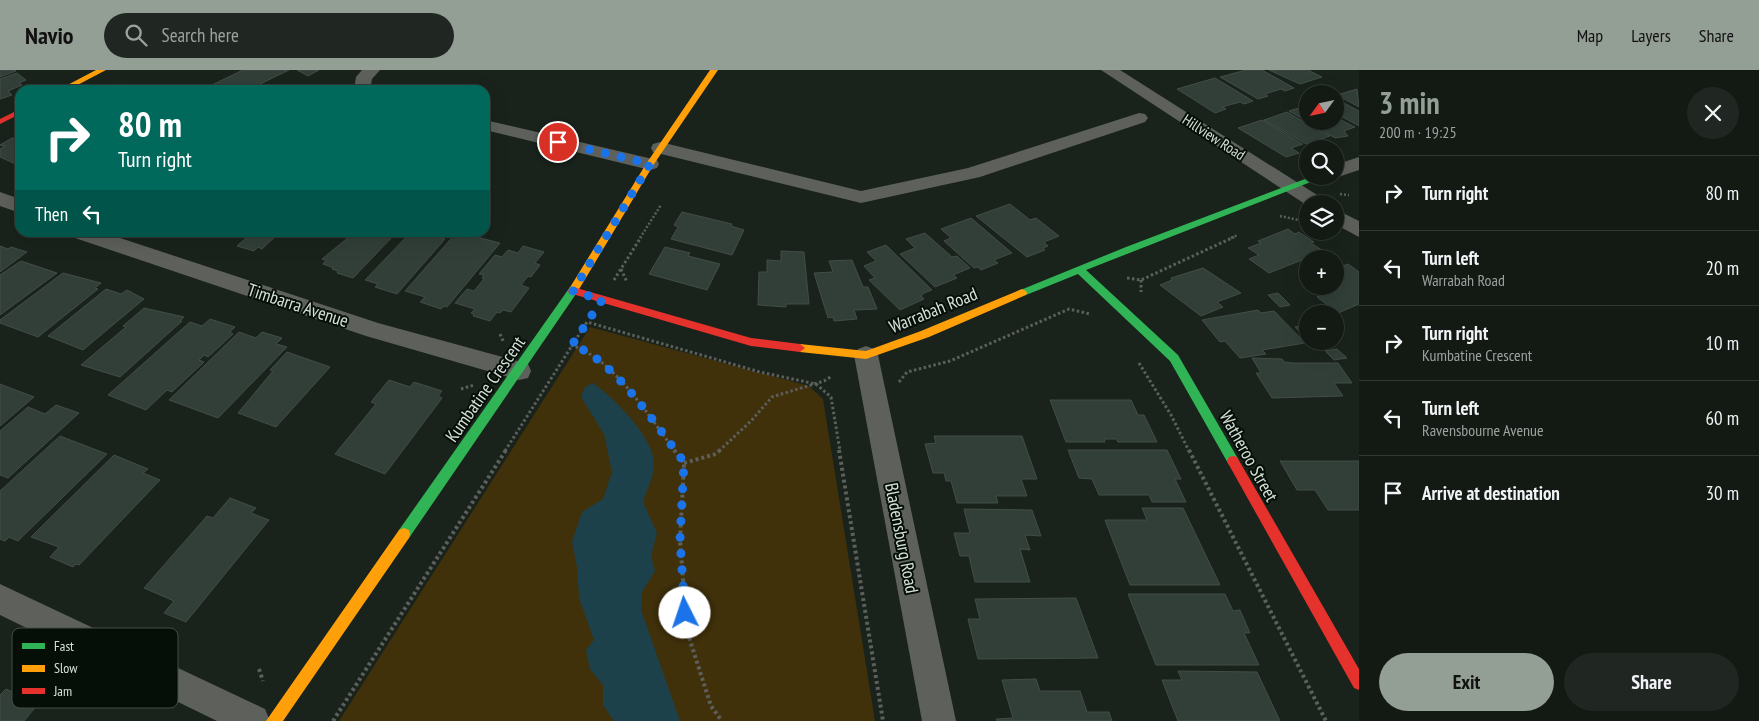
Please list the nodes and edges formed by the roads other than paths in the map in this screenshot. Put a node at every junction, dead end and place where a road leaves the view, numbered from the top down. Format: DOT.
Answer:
graph roads {
  1 [pos="102,70"];
  2 [pos="372,70"];
  3 [pos="714,70"];
  4 [pos="1110,70"];
  5 [pos="72,85"];
  6 [pos="360,85"];
  7 [pos="15,114"];
  8 [pos="1139,118"];
  9 [pos="0,122"];
  10 [pos="490,127"];
  11 [pos="655,156"];
  12 [pos="1359,163"];
  13 [pos="1344,169"];
  14 [pos="1299,184"];
  15 [pos="1292,187"];
  16 [pos="1304,195"];
  17 [pos="0,198"];
  18 [pos="15,205"];
  19 [pos="1344,221"];
  20 [pos="1359,230"];
  21 [pos="94,237"];
  22 [pos="1079,269"];
  23 [pos="573,291"];
  24 [pos="866,355"];
  25 [pos="519,371"];
  26 [pos="0,598"];
  27 [pos="62,628"];
  28 [pos="1359,683"];
  29 [pos="178,685"];
  30 [pos="253,721"];
  31 [pos="274,721"];
  32 [pos="939,721"];
  1 -- 5 [label="street"];
  2 -- 6 [label="street"];
  3 -- 11 [label="street, Kumbatine Crescent"];
  4 -- 15 [label="street, Hillview Road"];
  7 -- 9 [label="street"];
  8 -- 11 [label="street"];
  10 -- 11 [label="street"];
  11 -- 23 [label="street, Kumbatine Crescent"];
  12 -- 13 [label="street"];
  14 -- 15 [label="street, Warrabah Road"];
  15 -- 16 [label="street, Hillview Road"];
  15 -- 22 [label="street, Warrabah Road"];
  17 -- 18 [label="street"];
  19 -- 20 [label="street"];
  21 -- 25 [label="street, Timbarra Avenue"];
  22 -- 24 [label="street, Warrabah Road"];
  22 -- 28 [label="street, Watheroo Street"];
  23 -- 24 [label="street, Warrabah Road"];
  23 -- 25 [label="street, Kumbatine Crescent"];
  24 -- 32 [label="street, Bladensburg Road"];
  25 -- 31 [label="street, Kumbatine Crescent"];
  26 -- 27 [label="street"];
  29 -- 30 [label="street"];
}
